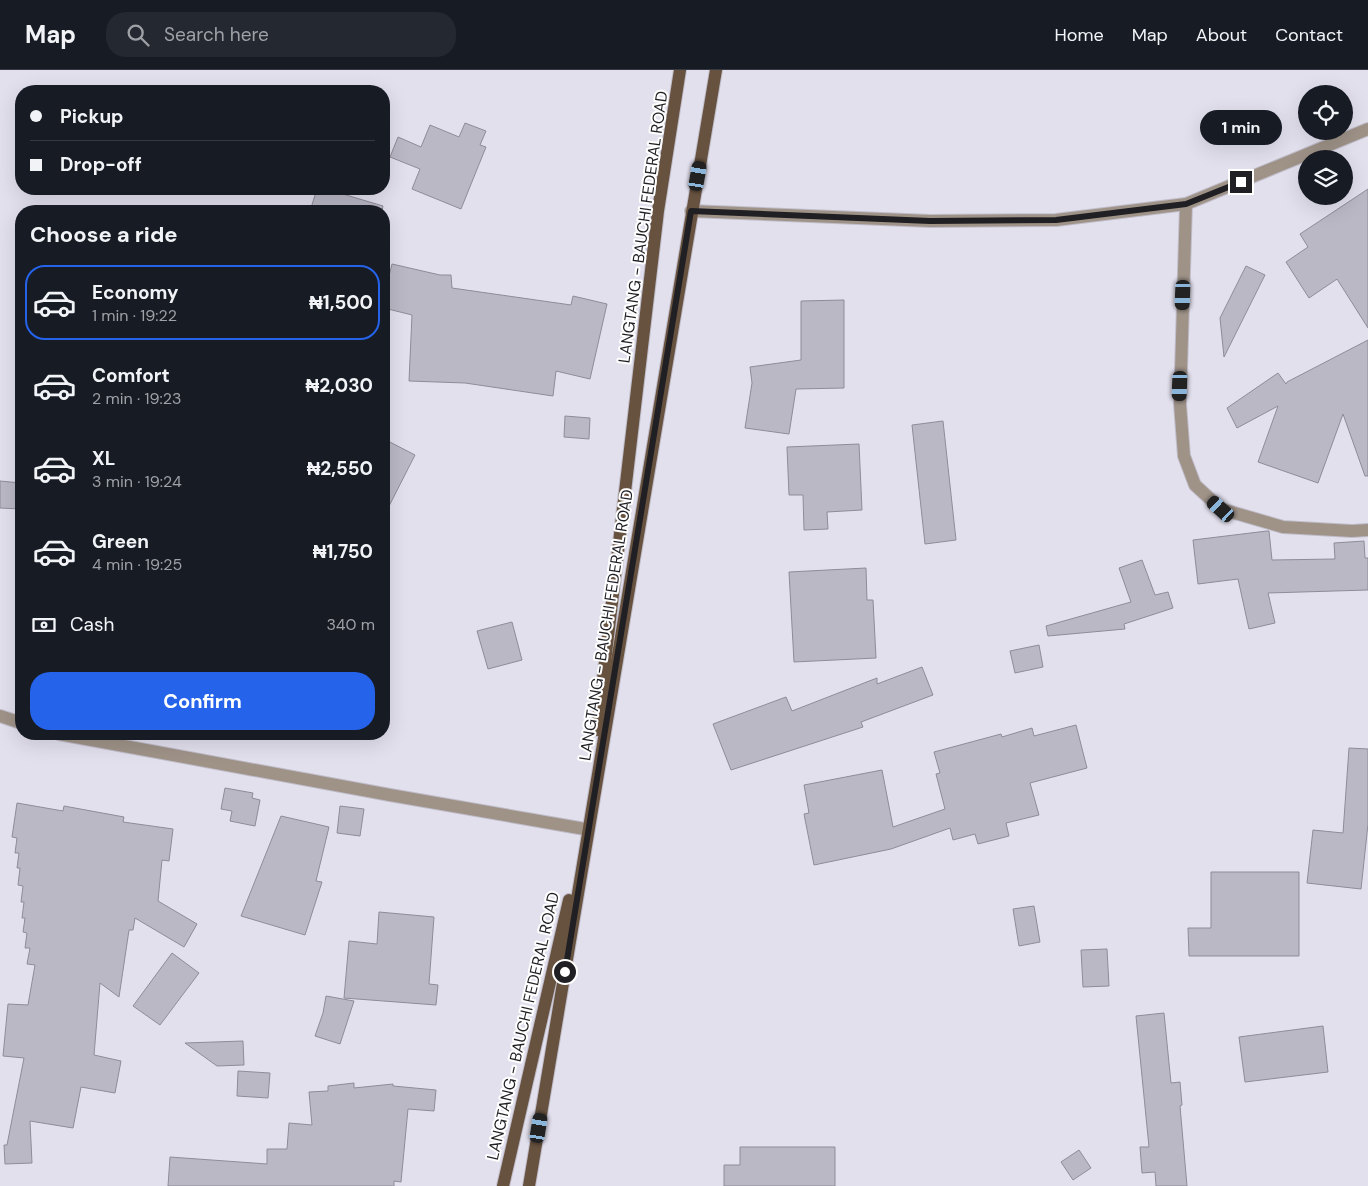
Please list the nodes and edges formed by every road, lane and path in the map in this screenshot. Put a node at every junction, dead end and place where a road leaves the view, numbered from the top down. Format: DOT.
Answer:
graph roads {
  1 [pos="680,70"];
  2 [pos="716,70"];
  3 [pos="1368,129"];
  4 [pos="1186,204"];
  5 [pos="691,211"];
  6 [pos="1368,530"];
  7 [pos="0,716"];
  8 [pos="15,721"];
  9 [pos="92,740"];
  10 [pos="586,829"];
  11 [pos="503,1186"];
  12 [pos="529,1186"];
  1 -- 10 [label="main road, LANGTANG - BAUCHI FEDERAL ROAD"];
  2 -- 5 [label="main road, LANGTANG - BAUCHI FEDERAL ROAD"];
  3 -- 4 [label="street"];
  4 -- 5 [label="street"];
  4 -- 6 [label="street"];
  5 -- 12 [label="main road, LANGTANG - BAUCHI FEDERAL ROAD"];
  7 -- 8 [label="street"];
  9 -- 10 [label="street"];
  10 -- 11 [label="main road, LANGTANG - BAUCHI FEDERAL ROAD"];
}
